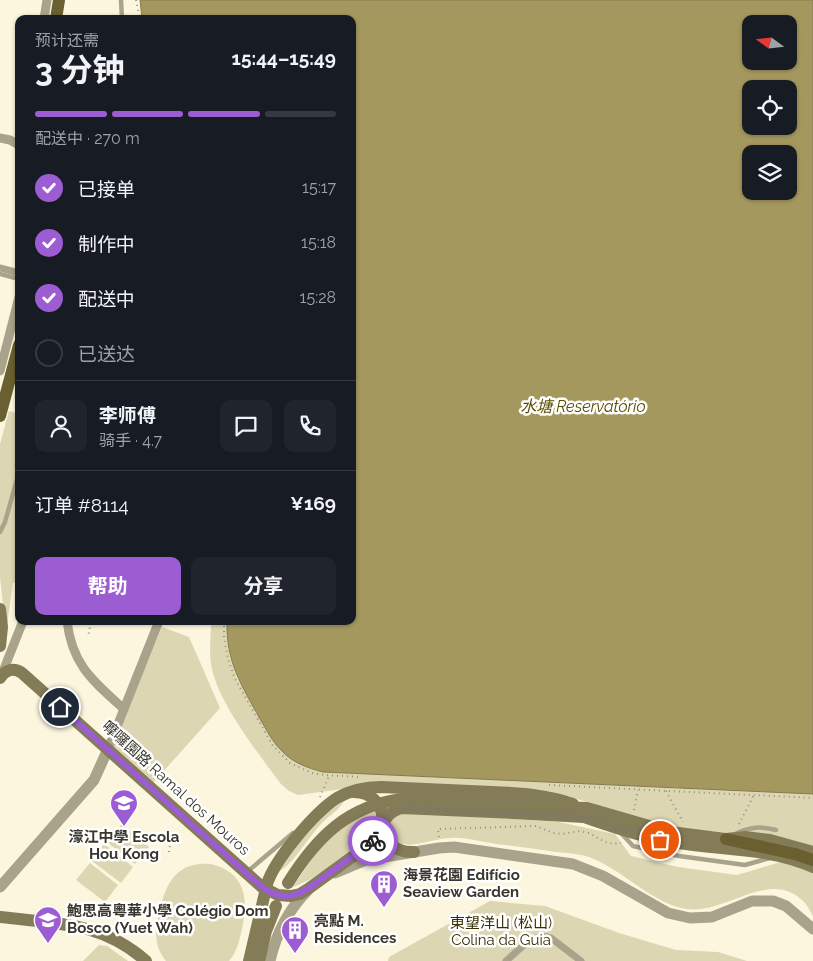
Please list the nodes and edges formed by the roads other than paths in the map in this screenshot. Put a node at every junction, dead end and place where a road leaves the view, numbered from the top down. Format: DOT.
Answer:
graph roads {
  1 [pos="47,0"];
  2 [pos="59,0"];
  3 [pos="121,0"];
  4 [pos="45,15"];
  5 [pos="57,15"];
  6 [pos="122,15"];
  7 [pos="3,138"];
  8 [pos="15,143"];
  9 [pos="0,268"];
  10 [pos="15,272"];
  11 [pos="0,274"];
  12 [pos="15,278"];
  13 [pos="15,311"];
  14 [pos="2,358"];
  15 [pos="15,360"];
  16 [pos="0,370"];
  17 [pos="0,416"];
  18 [pos="15,486"];
  19 [pos="0,532"];
  20 [pos="0,609"];
  21 [pos="21,625"];
  22 [pos="68,625"];
  23 [pos="157,625"];
  24 [pos="0,646"];
  25 [pos="1,676"];
  26 [pos="124,709"];
  27 [pos="108,749"];
  28 [pos="349,793"];
  29 [pos="585,813"];
  30 [pos="383,823"];
  31 [pos="614,827"];
  32 [pos="298,829"];
  33 [pos="776,830"];
  34 [pos="730,837"];
  35 [pos="414,852"];
  36 [pos="813,852"];
  37 [pos="776,856"];
  38 [pos="813,860"];
  39 [pos="813,867"];
  40 [pos="246,873"];
  41 [pos="288,883"];
  42 [pos="315,884"];
  43 [pos="0,887"];
  44 [pos="267,887"];
  45 [pos="276,906"];
  46 [pos="0,917"];
  47 [pos="813,929"];
  48 [pos="146,961"];
  49 [pos="249,961"];
  50 [pos="259,961"];
  51 [pos="270,961"];
  52 [pos="506,961"];
  53 [pos="581,961"];
  1 -- 4 [label="street"];
  2 -- 5 [label="main road"];
  3 -- 6 [label="lane"];
  7 -- 8 [label="street"];
  9 -- 10 [label="street"];
  11 -- 12 [label="lane"];
  13 -- 14 [label="street"];
  14 -- 16 [label="street"];
  15 -- 17 [label="main road"];
  18 -- 19 [label="lane"];
  20 -- 24 [label="main road"];
  21 -- 25 [label="street"];
  22 -- 26 [label="street"];
  23 -- 26 [label="street"];
  25 -- 27 [label="main road, 嚤囉園路 Ramal dos Mouros"];
  26 -- 27 [label="street"];
  27 -- 40 [label="main road, 嚤囉園路 Ramal dos Mouros"];
  27 -- 43 [label="street"];
  28 -- 29 [label="main road, bridge"];
  28 -- 30 [label="main road, bridge"];
  28 -- 44 [label="main road, bridge"];
  29 -- 30 [label="main road"];
  29 -- 31 [label="main road"];
  29 -- 34 [label="main road"];
  29 -- 41 [label="main road"];
  30 -- 35 [label="main road"];
  30 -- 42 [label="main road, 嚤囉園路 Ramal dos Mouros"];
  31 -- 37 [label="main road"];
  31 -- 37 [label="lane"];
  32 -- 40 [label="lane"];
  33 -- 34 [label="lane"];
  34 -- 36 [label="main road"];
  34 -- 38 [label="main road"];
  35 -- 42 [label="street"];
  35 -- 47 [label="street"];
  37 -- 39 [label="main road"];
  40 -- 44 [label="main road, 嚤囉園路 Ramal dos Mouros"];
  42 -- 44 [label="main road, 嚤囉園路 Ramal dos Mouros"];
  42 -- 51 [label="street"];
  44 -- 49 [label="main road"];
  45 -- 50 [label="main road"];
  46 -- 48 [label="main road"];
  52 -- 53 [label="street"];
}
